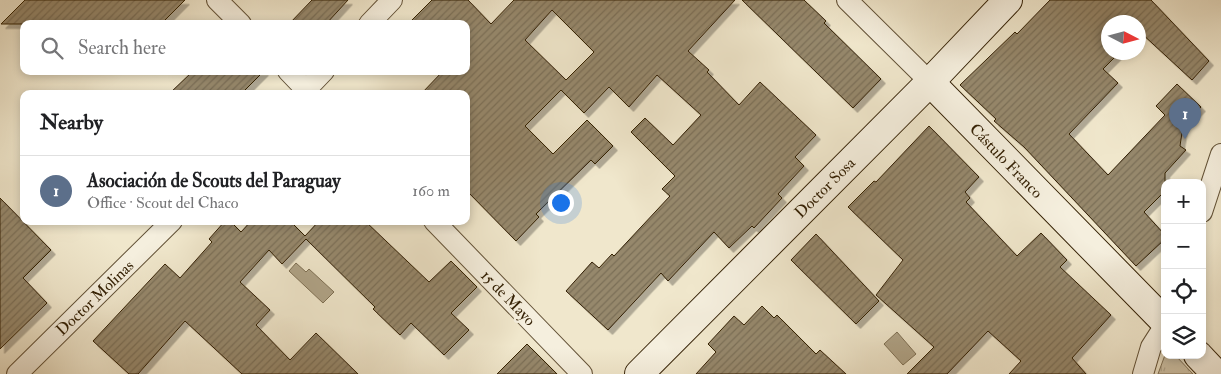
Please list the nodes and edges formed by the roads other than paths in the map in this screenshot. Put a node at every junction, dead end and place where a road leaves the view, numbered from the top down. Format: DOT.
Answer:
graph roads {
  1 [pos="217,0"];
  2 [pos="392,0"];
  3 [pos="847,0"];
  4 [pos="1008,0"];
  5 [pos="237,20"];
  6 [pos="373,20"];
  7 [pos="291,75"];
  8 [pos="321,75"];
  9 [pos="930,82"];
  10 [pos="304,90"];
  11 [pos="308,90"];
  12 [pos="1221,154"];
  13 [pos="1206,200"];
  14 [pos="168,225"];
  15 [pos="438,225"];
  16 [pos="1161,320"];
  17 [pos="1161,331"];
  18 [pos="1202,359"];
  19 [pos="17,374"];
  20 [pos="582,374"];
  21 [pos="639,374"];
  22 [pos="1143,374"];
  23 [pos="1216,374"];
  1 -- 5 [label="street"];
  2 -- 6 [label="street"];
  3 -- 9 [label="street, Cástulo Franco"];
  4 -- 9 [label="street, Doctor Sosa"];
  7 -- 10 [label="street"];
  8 -- 11 [label="street"];
  9 -- 16 [label="street, Cástulo Franco"];
  9 -- 21 [label="street, Doctor Sosa"];
  12 -- 13 [label="street"];
  14 -- 19 [label="street, Doctor Molinas"];
  15 -- 20 [label="street, 15 de Mayo"];
  17 -- 22 [label="street"];
  18 -- 23 [label="street"];
}
